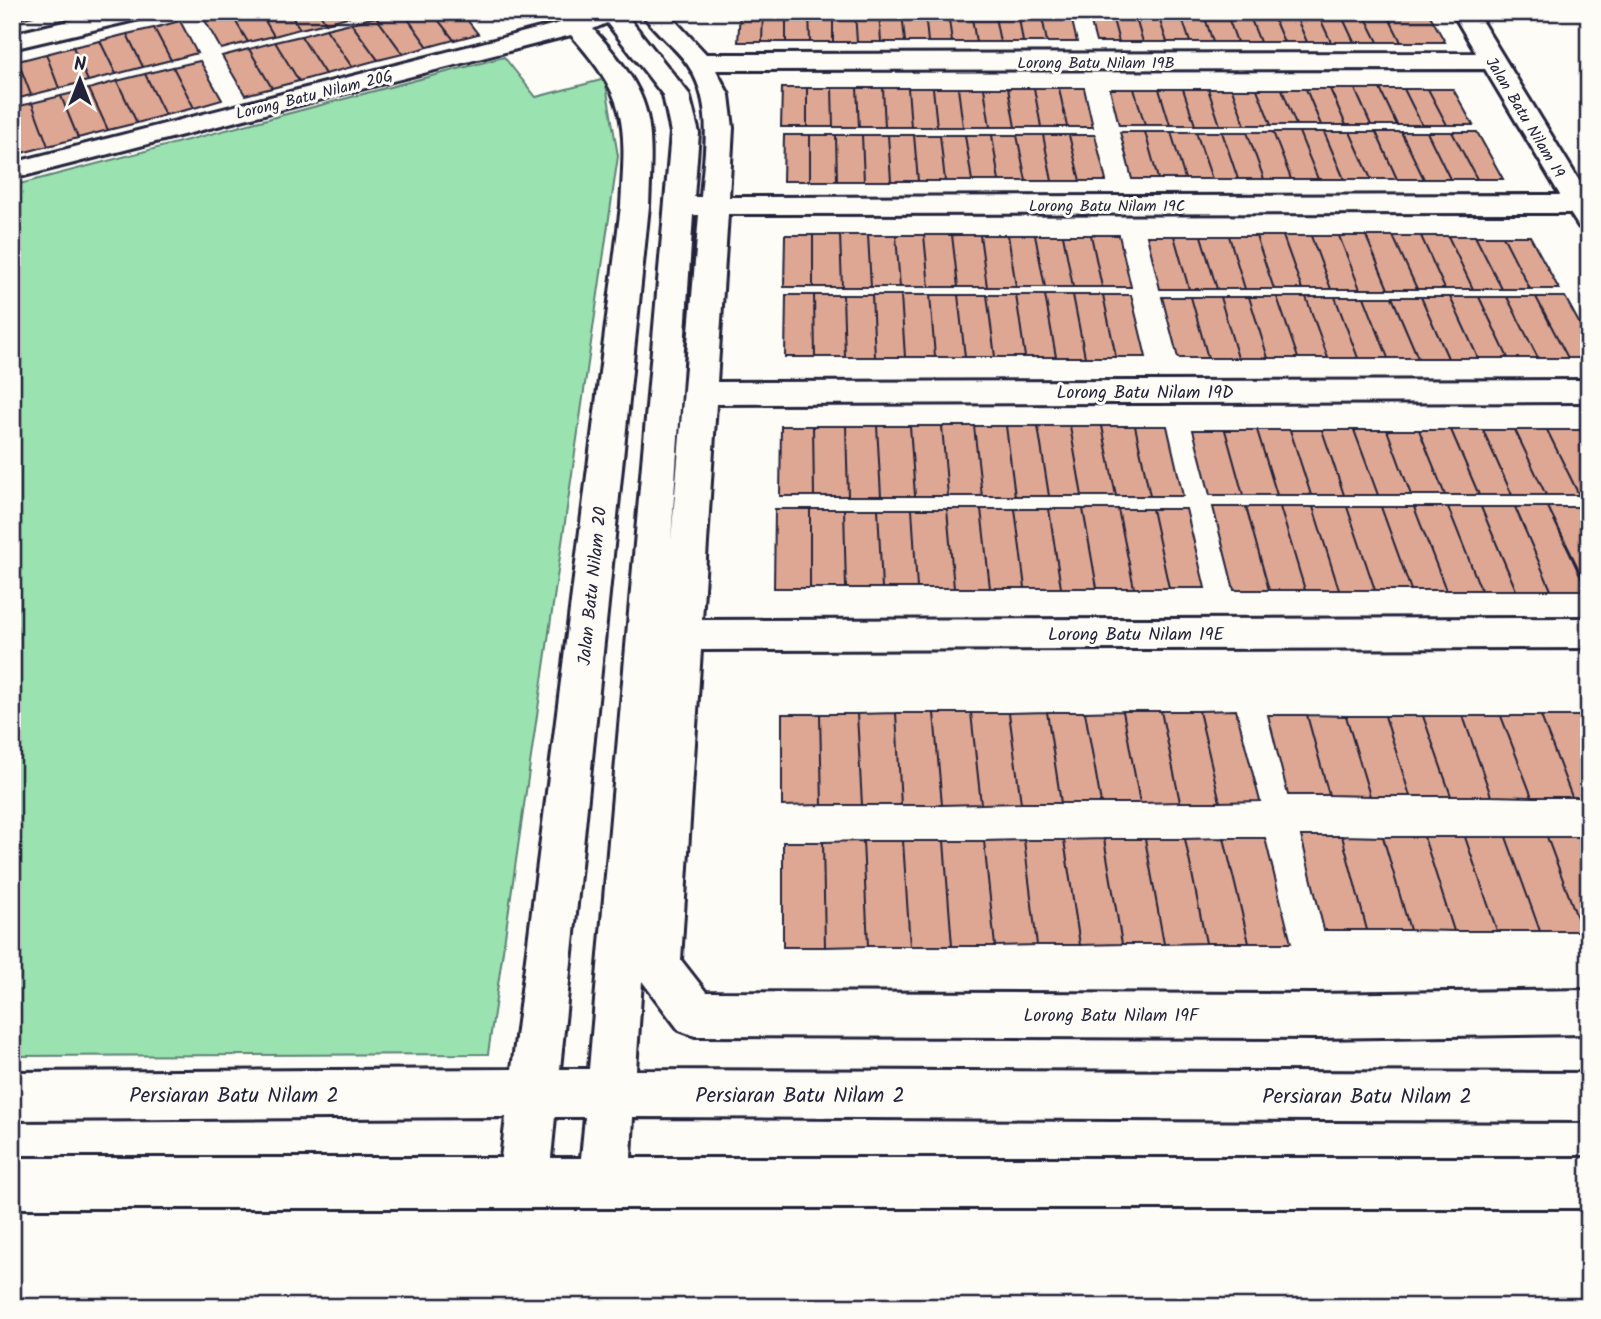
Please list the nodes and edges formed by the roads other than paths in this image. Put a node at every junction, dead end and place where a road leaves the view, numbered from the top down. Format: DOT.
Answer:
graph roads {
  1 [pos="139,12"];
  2 [pos="523,12"];
  3 [pos="653,12"];
  4 [pos="1464,12"];
  5 [pos="613,14"];
  6 [pos="560,24"];
  7 [pos="12,42"];
  8 [pos="1493,61"];
  9 [pos="699,62"];
  10 [pos="12,171"];
  11 [pos="635,206"];
  12 [pos="697,206"];
  13 [pos="1584,212"];
  14 [pos="1589,391"];
  15 [pos="700,393"];
  16 [pos="1589,633"];
  17 [pos="683,635"];
  18 [pos="1589,1012"];
  19 [pos="535,1093"];
  20 [pos="610,1095"];
  21 [pos="12,1096"];
  22 [pos="1589,1097"];
  23 [pos="12,1183"];
  24 [pos="523,1183"];
  25 [pos="604,1183"];
  26 [pos="1589,1183"];
  1 -- 7 [label="street"];
  2 -- 6 [label="street, Jalan Batu Nilam 20"];
  3 -- 9 [label="street"];
  4 -- 8 [label="street, Jalan Batu Nilam 19"];
  5 -- 6 [label="street, Lorong Batu Nilam 20G"];
  5 -- 12 [label="street"];
  6 -- 10 [label="street, Lorong Batu Nilam 20G"];
  6 -- 11 [label="street, Jalan Batu Nilam 20"];
  8 -- 9 [label="street, Lorong Batu Nilam 19B"];
  8 -- 13 [label="street, Jalan Batu Nilam 19"];
  9 -- 12 [label="street"];
  11 -- 12 [label="street, Lorong Batu Nilam 19C"];
  11 -- 19 [label="street, Jalan Batu Nilam 20"];
  12 -- 13 [label="street, Lorong Batu Nilam 19C"];
  12 -- 15 [label="street"];
  12 -- 20 [label="street"];
  14 -- 15 [label="street, Lorong Batu Nilam 19D"];
  15 -- 17 [label="street"];
  16 -- 17 [label="street, Lorong Batu Nilam 19E"];
  17 -- 18 [label="street, Lorong Batu Nilam 19F"];
  19 -- 20 [label="street, Persiaran Batu Nilam 2"];
  19 -- 21 [label="street, Persiaran Batu Nilam 2"];
  19 -- 24 [label="street, Jalan Batu Nilam 20"];
  20 -- 22 [label="street, Persiaran Batu Nilam 2"];
  20 -- 25 [label="street"];
  23 -- 24 [label="street"];
  24 -- 25 [label="street"];
  25 -- 26 [label="street"];
}
